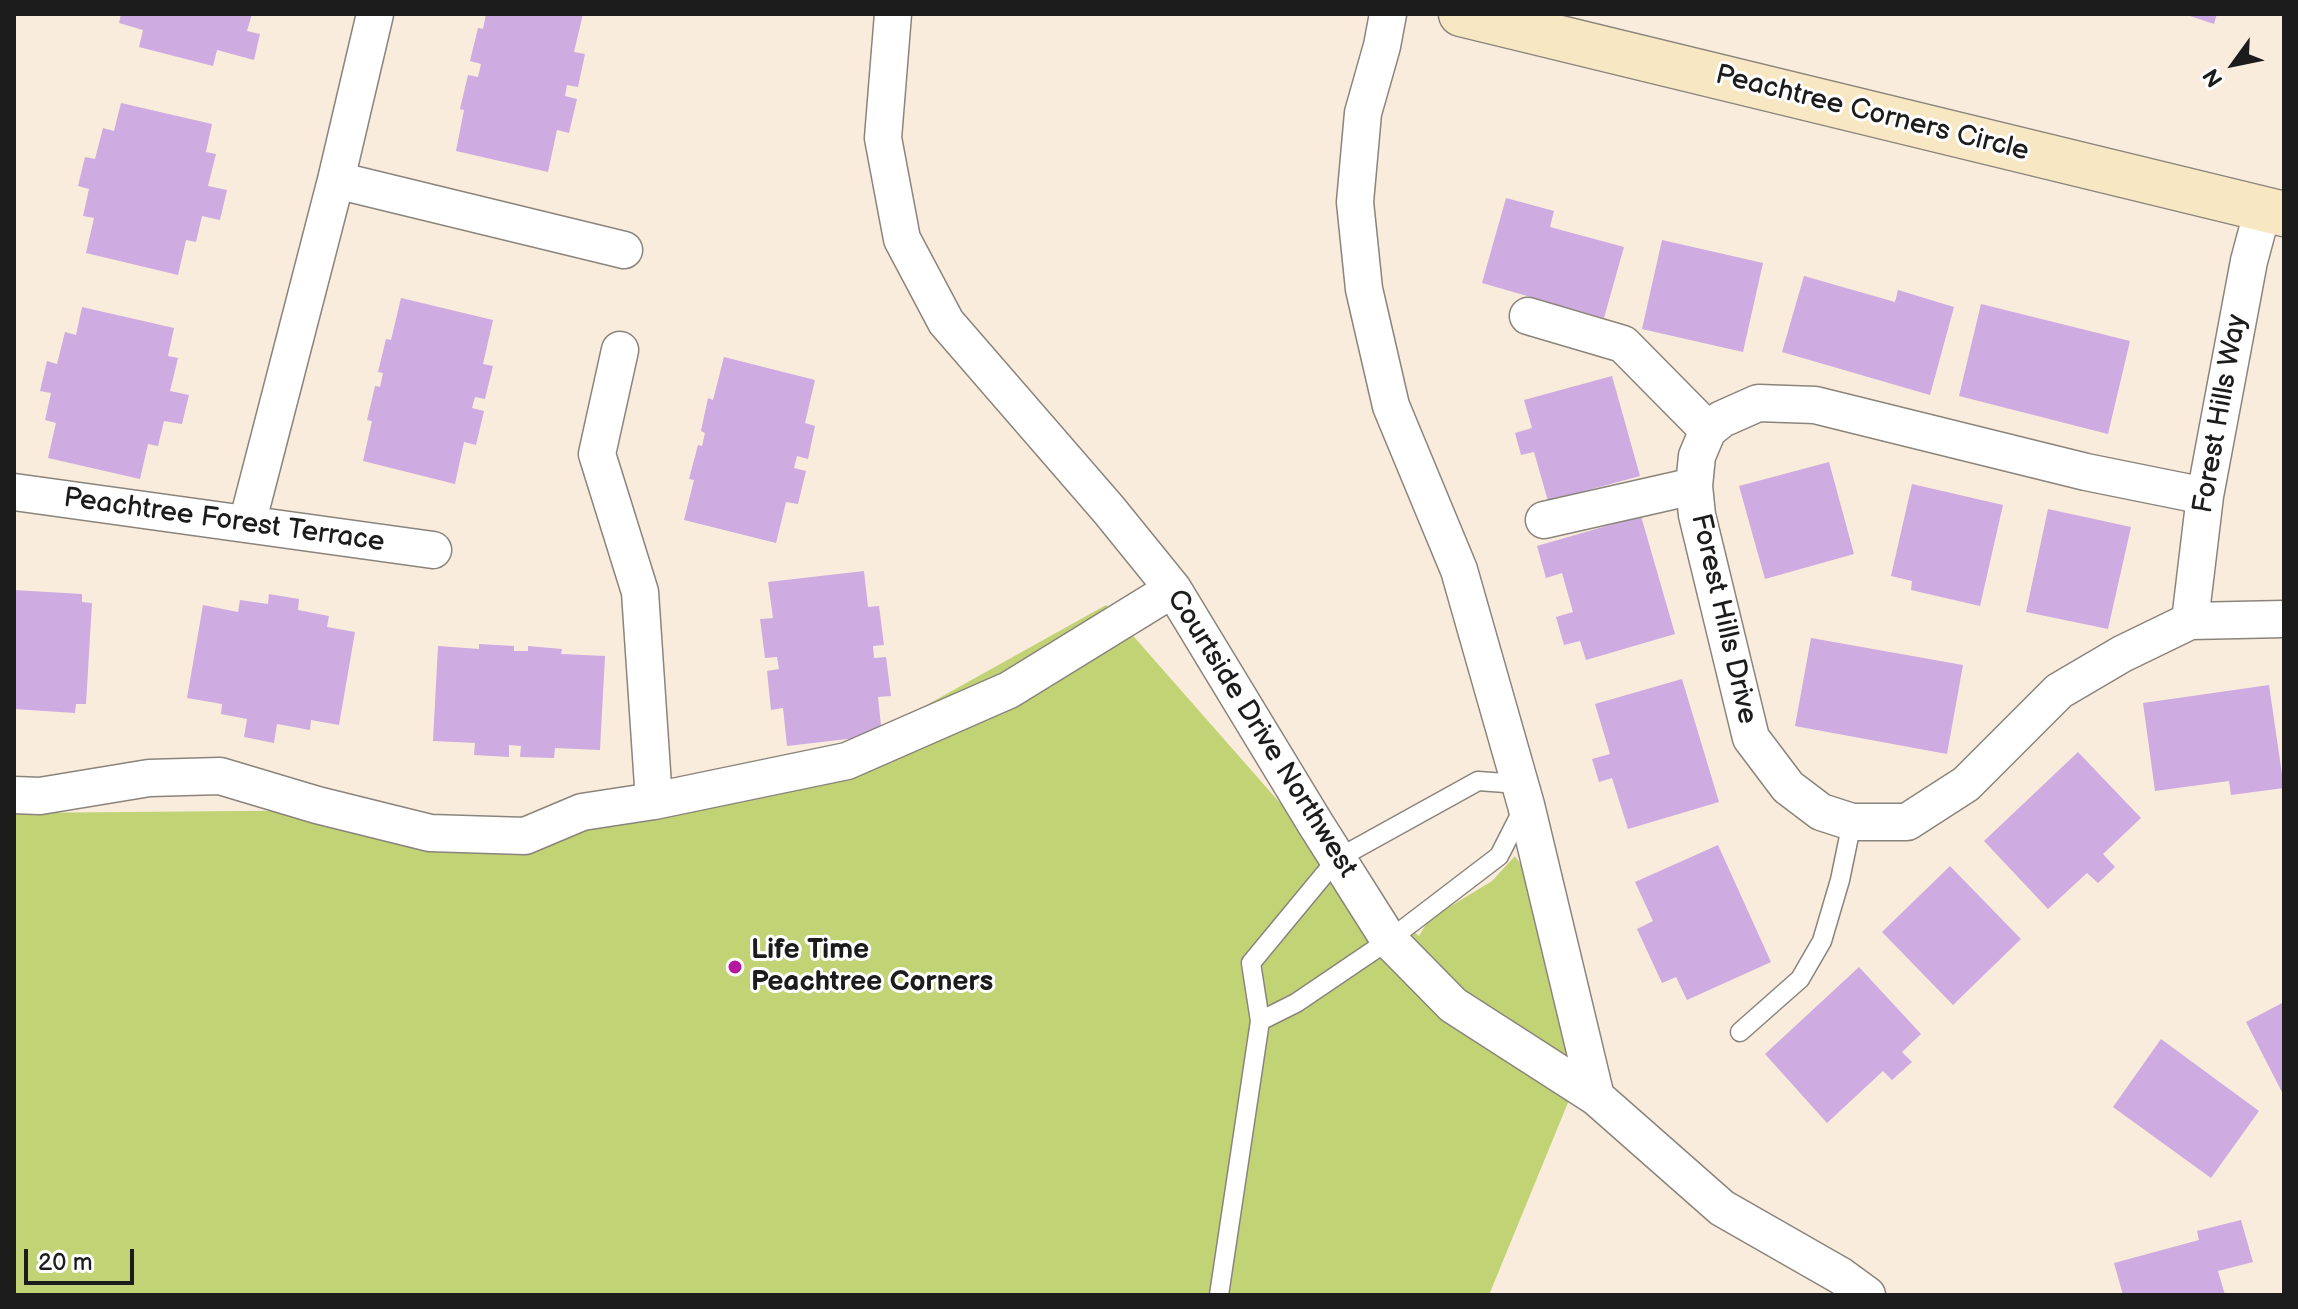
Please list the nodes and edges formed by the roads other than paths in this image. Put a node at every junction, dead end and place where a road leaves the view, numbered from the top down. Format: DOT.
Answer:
graph roads {
  1 [pos="375,14"];
  2 [pos="893,14"];
  3 [pos="1388,14"];
  4 [pos="1461,14"];
  5 [pos="336,180"];
  6 [pos="2273,211"];
  7 [pos="624,250"];
  8 [pos="1528,316"];
  9 [pos="620,350"];
  10 [pos="1708,430"];
  11 [pos="1694,486"];
  12 [pos="14,492"];
  13 [pos="2205,496"];
  14 [pos="1544,520"];
  15 [pos="247,524"];
  16 [pos="433,550"];
  17 [pos="1173,589"];
  18 [pos="2284,619"];
  19 [pos="2190,621"];
  20 [pos="1522,794"];
  21 [pos="14,795"];
  22 [pos="654,801"];
  23 [pos="1852,822"];
  24 [pos="1337,859"];
  25 [pos="1389,940"];
  26 [pos="1260,1021"];
  27 [pos="1740,1032"];
  28 [pos="1596,1097"];
  29 [pos="1219,1295"];
  30 [pos="1867,1295"];
  1 -- 5 [label="street"];
  2 -- 17 [label="street, Courtside Drive Northwest"];
  3 -- 20 [label="street"];
  4 -- 6 [label="street, Peachtree Corners Circle"];
  5 -- 7 [label="street"];
  5 -- 15 [label="street"];
  6 -- 13 [label="street, Forest Hills Way"];
  8 -- 10 [label="street"];
  9 -- 22 [label="street"];
  10 -- 11 [label="street, Forest Hills Drive"];
  10 -- 13 [label="street"];
  11 -- 14 [label="street"];
  11 -- 23 [label="street, Forest Hills Drive"];
  12 -- 15 [label="street, Peachtree Forest Terrace"];
  13 -- 19 [label="street, Forest Hills Way"];
  15 -- 16 [label="street, Peachtree Forest Terrace"];
  17 -- 22 [label="street"];
  17 -- 24 [label="street, Courtside Drive Northwest"];
  18 -- 19 [label="street, Forest Hills Drive"];
  19 -- 23 [label="street, Forest Hills Drive"];
  20 -- 24 [label="lane"];
  20 -- 25 [label="lane"];
  20 -- 28 [label="street"];
  21 -- 22 [label="street"];
  23 -- 27 [label="lane"];
  24 -- 25 [label="street, Courtside Drive Northwest"];
  24 -- 26 [label="lane"];
  25 -- 26 [label="lane"];
  25 -- 28 [label="street, Courtside Drive Northwest"];
  26 -- 29 [label="lane"];
  28 -- 30 [label="street, Courtside Drive Northwest"];
}
